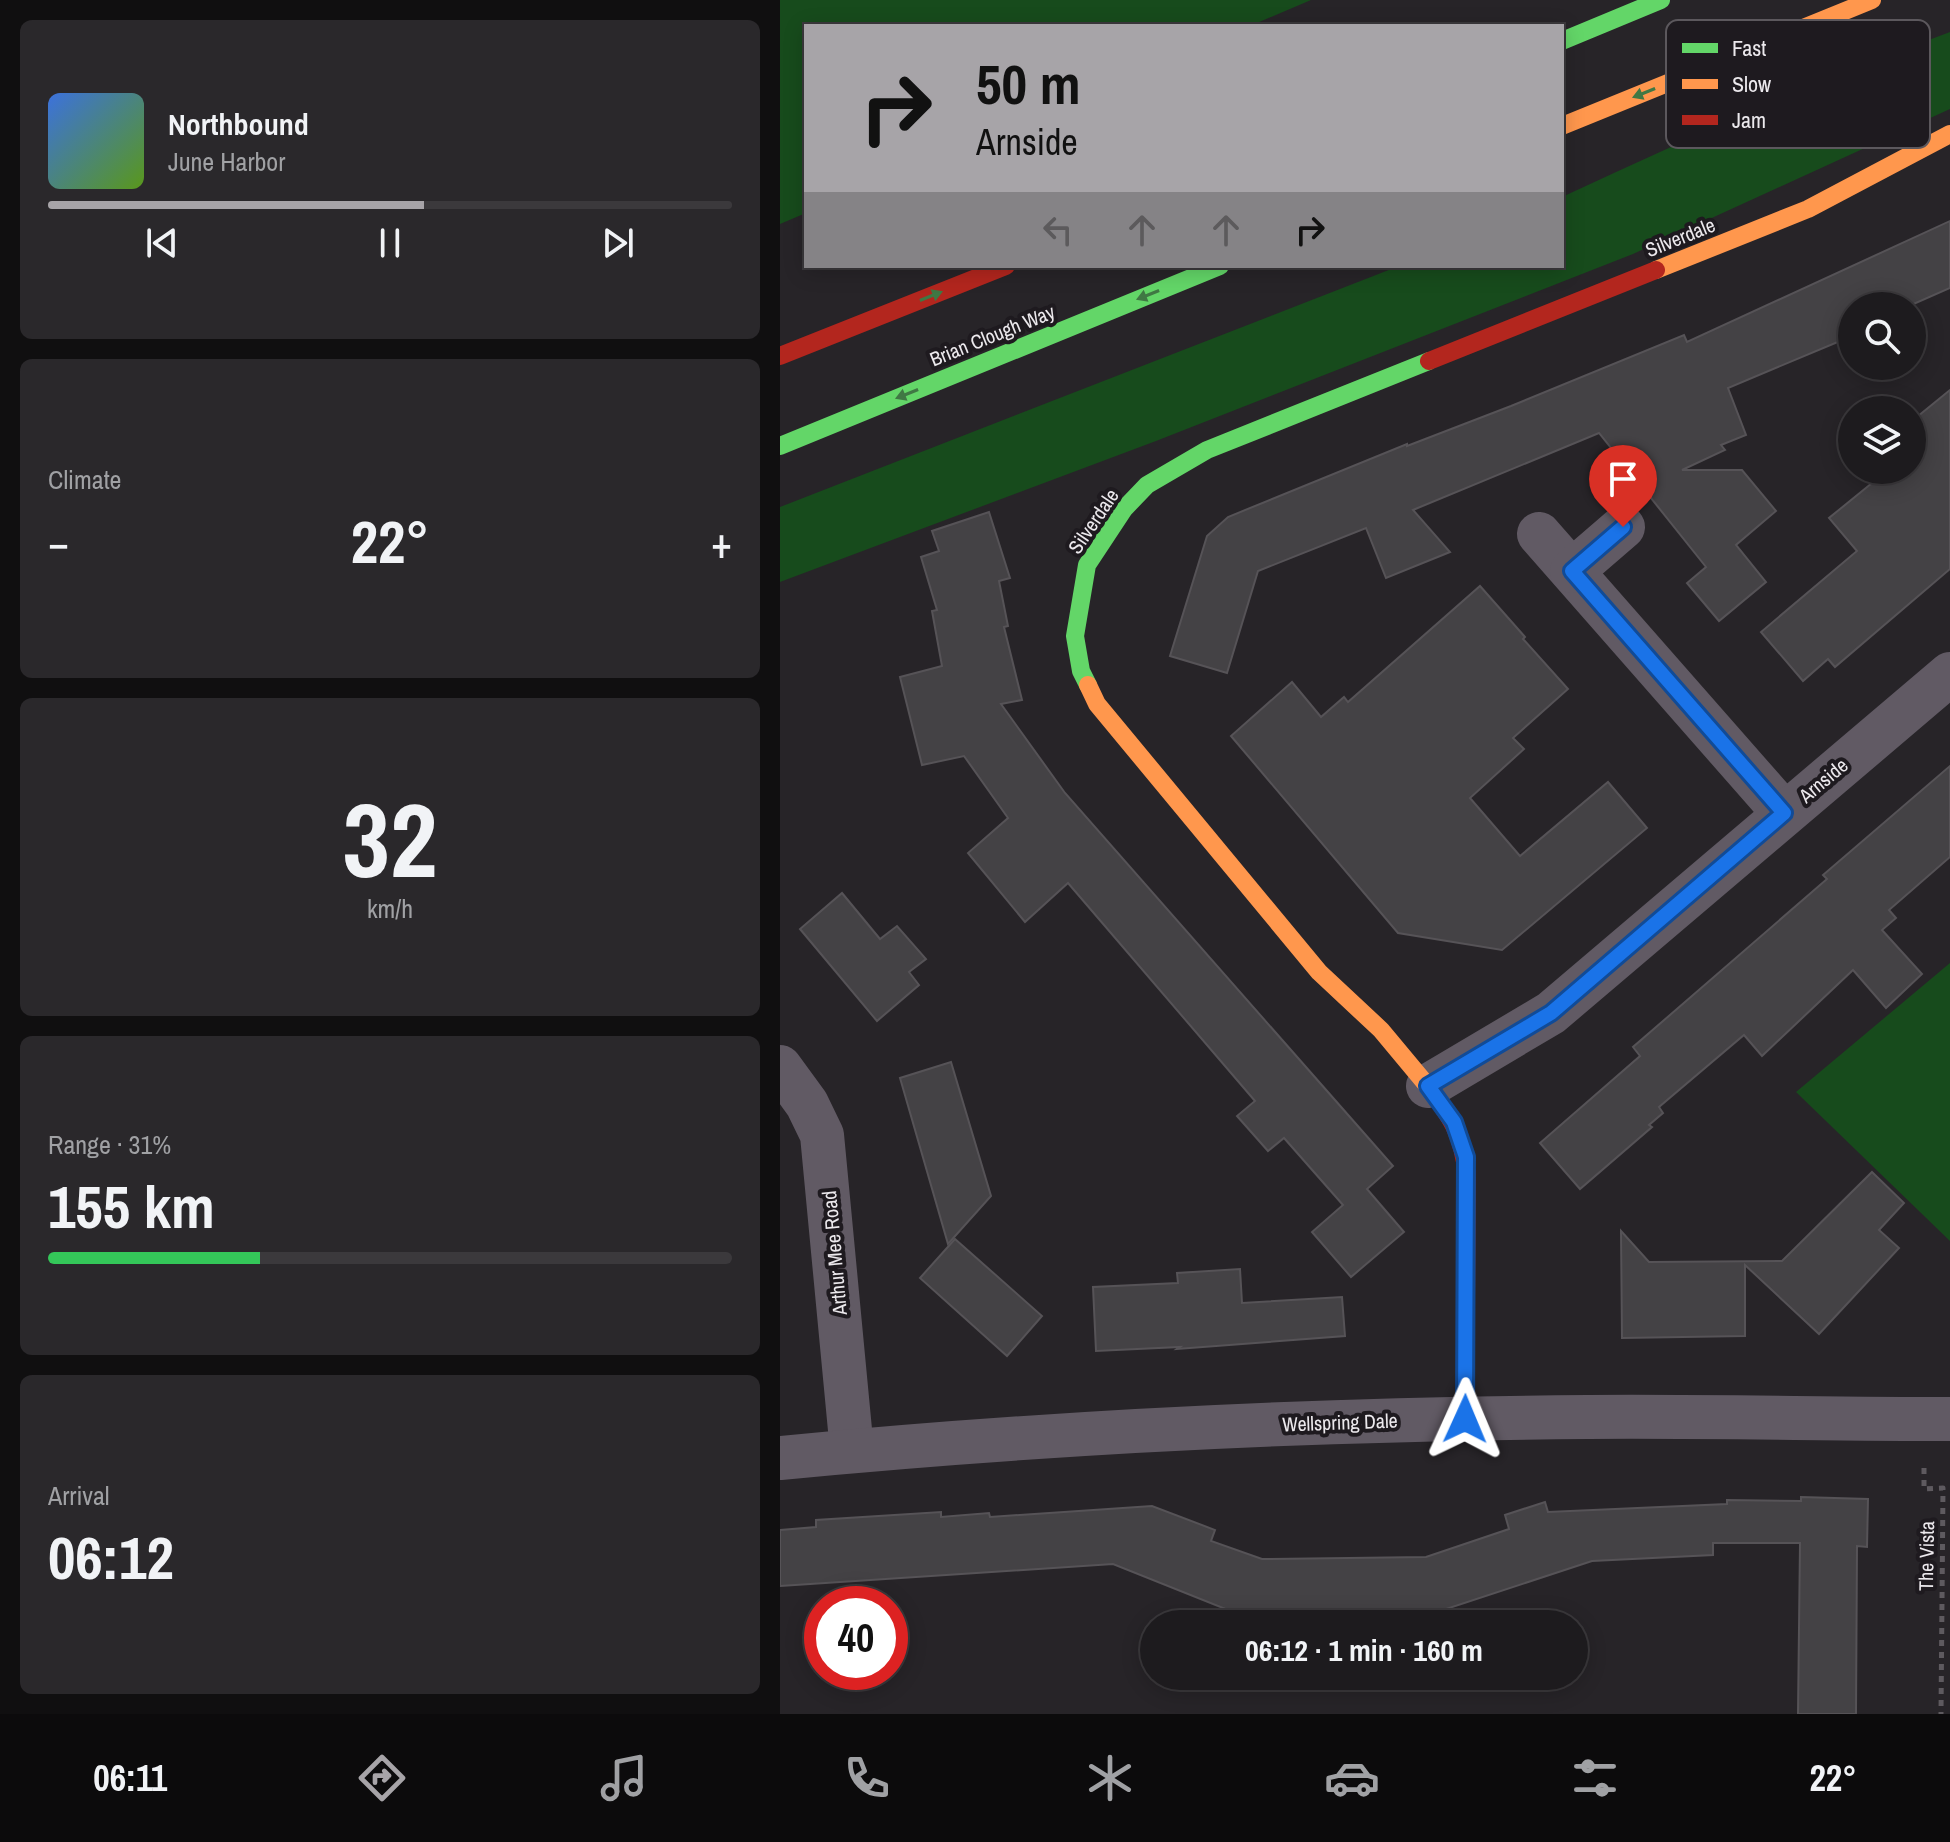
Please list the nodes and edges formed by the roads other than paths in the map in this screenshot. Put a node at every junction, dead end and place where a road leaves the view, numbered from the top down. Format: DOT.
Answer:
graph roads {
  1 [pos="1661,0"];
  2 [pos="1872,0"];
  3 [pos="1823,20"];
  4 [pos="1564,40"];
  5 [pos="1666,84"];
  6 [pos="1564,125"];
  7 [pos="1950,134"];
  8 [pos="1930,145"];
  9 [pos="1923,148"];
  10 [pos="1001,268"];
  11 [pos="1215,268"];
  12 [pos="780,356"];
  13 [pos="780,446"];
  14 [pos="1623,527"];
  15 [pos="1539,534"];
  16 [pos="1572,571"];
  17 [pos="1950,674"];
  18 [pos="1784,813"];
  19 [pos="780,1067"];
  20 [pos="1428,1086"];
  21 [pos="1465,1419"];
  22 [pos="1937,1419"];
  23 [pos="852,1451"];
  24 [pos="780,1458"];
  1 -- 4 [label="main road"];
  2 -- 3 [label="main road, one-way"];
  5 -- 6 [label="main road, one-way"];
  7 -- 8 [label="main road, Silverdale"];
  9 -- 20 [label="main road, Silverdale"];
  12 -- 10 [label="main road, one-way"];
  11 -- 13 [label="main road, Brian Clough Way, one-way"];
  14 -- 16 [label="street"];
  15 -- 16 [label="street"];
  16 -- 18 [label="street"];
  17 -- 18 [label="street, Arnside"];
  18 -- 20 [label="street, Arnside"];
  19 -- 23 [label="street, Arthur Mee Road"];
  20 -- 21 [label="main road, Silverdale"];
  21 -- 22 [label="street, Wellspring Dale"];
  21 -- 23 [label="street, Wellspring Dale"];
  23 -- 24 [label="street, Wellspring Dale"];
}
